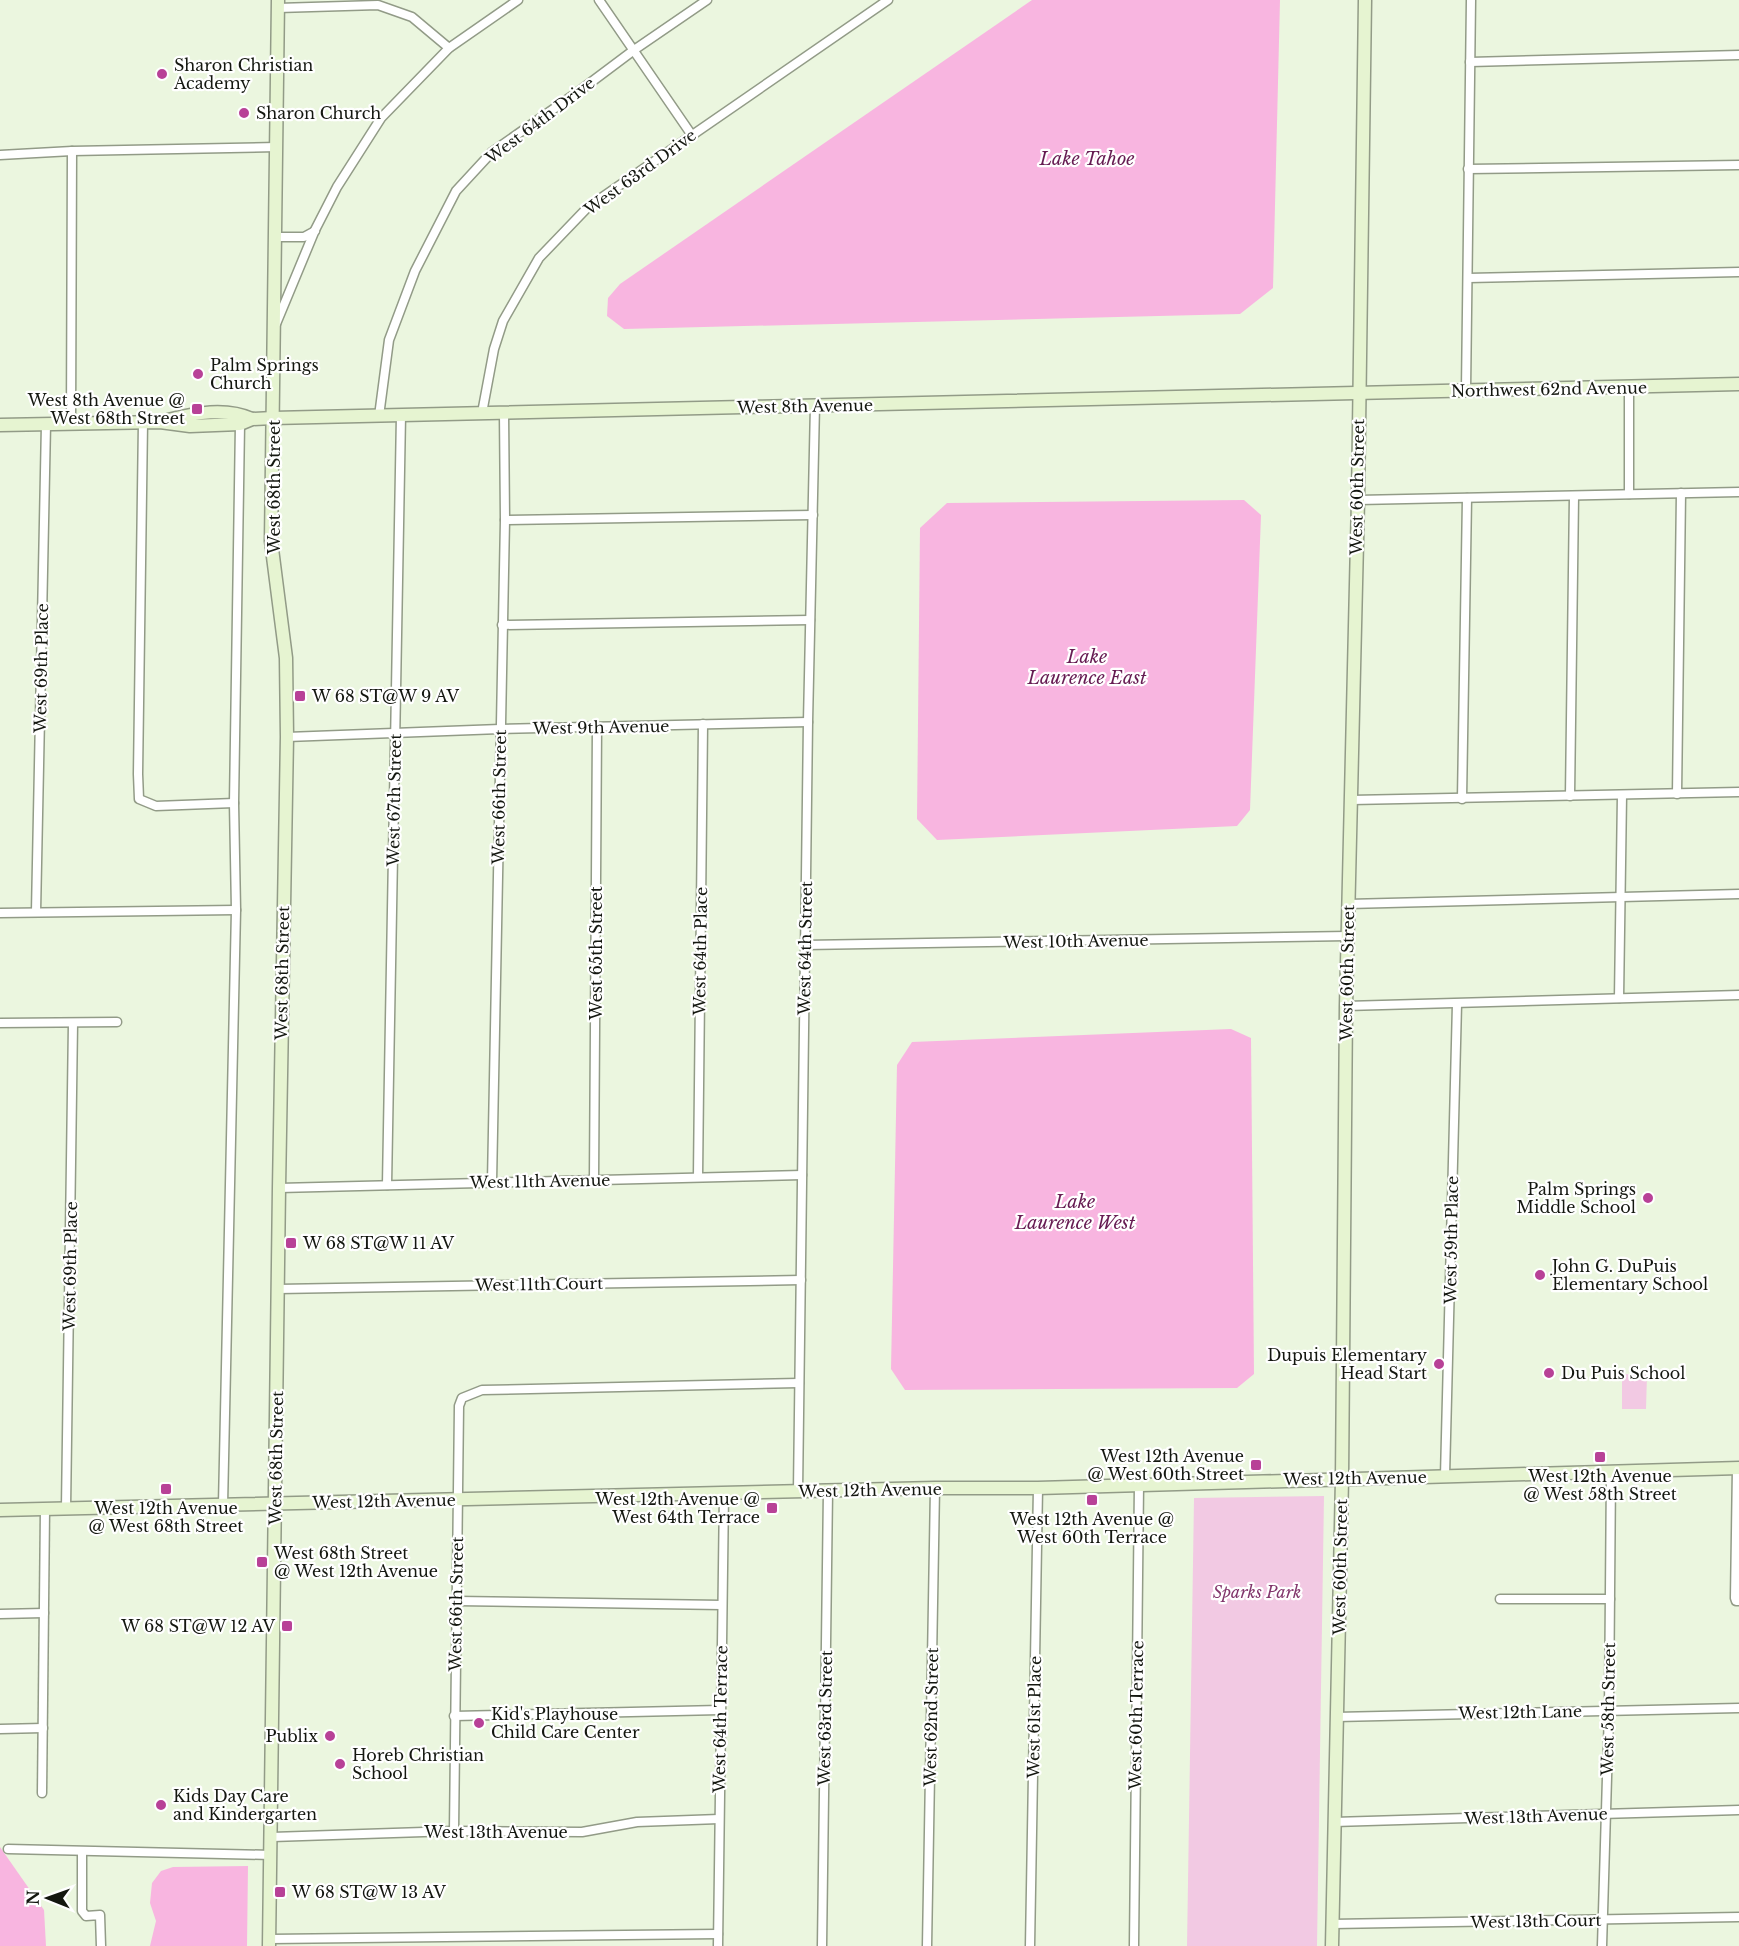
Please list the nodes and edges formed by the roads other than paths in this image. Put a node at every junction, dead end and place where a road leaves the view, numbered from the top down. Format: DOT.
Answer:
graph roads {
  1 [pos="518,0"];
  2 [pos="598,0"];
  3 [pos="707,0"];
  4 [pos="888,0"];
  5 [pos="1365,0"];
  6 [pos="1471,0"];
  7 [pos="278,4"];
  8 [pos="449,48"];
  9 [pos="634,50"];
  10 [pos="1739,55"];
  11 [pos="1470,62"];
  12 [pos="691,134"];
  13 [pos="277,147"];
  14 [pos="72,151"];
  15 [pos="0,155"];
  16 [pos="1739,165"];
  17 [pos="1468,169"];
  18 [pos="315,230"];
  19 [pos="276,237"];
  20 [pos="1739,272"];
  21 [pos="1468,278"];
  22 [pos="275,328"];
  23 [pos="1739,384"];
  24 [pos="1629,387"];
  25 [pos="1466,390"];
  26 [pos="1358,392"];
  27 [pos="815,405"];
  28 [pos="482,413"];
  29 [pos="504,413"];
  30 [pos="401,415"];
  31 [pos="379,416"];
  32 [pos="273,418"];
  33 [pos="252,419"];
  34 [pos="143,422"];
  35 [pos="160,422"];
  36 [pos="71,423"];
  37 [pos="46,424"];
  38 [pos="240,424"];
  39 [pos="0,425"];
  40 [pos="1739,492"];
  41 [pos="1681,493"];
  42 [pos="1629,494"];
  43 [pos="1574,496"];
  44 [pos="1467,498"];
  45 [pos="1358,500"];
  46 [pos="813,515"];
  47 [pos="505,520"];
  48 [pos="810,620"];
  49 [pos="502,625"];
  50 [pos="808,722"];
  51 [pos="703,724"];
  52 [pos="597,727"];
  53 [pos="500,729"];
  54 [pos="396,734"];
  55 [pos="287,737"];
  56 [pos="1739,792"];
  57 [pos="1677,794"];
  58 [pos="1622,795"];
  59 [pos="1570,796"];
  60 [pos="1462,799"];
  61 [pos="1352,800"];
  62 [pos="234,803"];
  63 [pos="1739,894"];
  64 [pos="1622,896"];
  65 [pos="1348,904"];
  66 [pos="236,910"];
  67 [pos="36,912"];
  68 [pos="0,913"];
  69 [pos="1348,936"];
  70 [pos="805,945"];
  71 [pos="1739,995"];
  72 [pos="1619,998"];
  73 [pos="1457,1004"];
  74 [pos="1346,1006"];
  75 [pos="117,1022"];
  76 [pos="0,1023"];
  77 [pos="73,1023"];
  78 [pos="802,1175"];
  79 [pos="698,1177"];
  80 [pos="594,1180"];
  81 [pos="492,1182"];
  82 [pos="387,1185"];
  83 [pos="279,1188"];
  84 [pos="801,1280"];
  85 [pos="278,1289"];
  86 [pos="799,1383"];
  87 [pos="1738,1468"];
  88 [pos="1611,1472"];
  89 [pos="1446,1476"];
  90 [pos="1342,1479"];
  91 [pos="1139,1484"];
  92 [pos="935,1488"];
  93 [pos="1038,1488"];
  94 [pos="798,1491"];
  95 [pos="828,1491"];
  96 [pos="724,1493"];
  97 [pos="458,1500"];
  98 [pos="275,1504"];
  99 [pos="223,1505"];
  100 [pos="45,1509"];
  101 [pos="66,1509"];
  102 [pos="0,1510"];
  103 [pos="1500,1599"];
  104 [pos="1610,1599"];
  105 [pos="457,1601"];
  106 [pos="1738,1602"];
  107 [pos="722,1605"];
  108 [pos="44,1613"];
  109 [pos="0,1614"];
  110 [pos="1739,1708"];
  111 [pos="720,1710"];
  112 [pos="1609,1710"];
  113 [pos="454,1716"];
  114 [pos="1336,1717"];
  115 [pos="43,1728"];
  116 [pos="0,1729"];
  117 [pos="42,1793"];
  118 [pos="1739,1810"];
  119 [pos="1605,1814"];
  120 [pos="719,1819"];
  121 [pos="1334,1822"];
  122 [pos="454,1832"];
  123 [pos="272,1837"];
  124 [pos="8,1849"];
  125 [pos="82,1852"];
  126 [pos="271,1855"];
  127 [pos="1739,1917"];
  128 [pos="1602,1920"];
  129 [pos="1332,1924"];
  130 [pos="718,1934"];
  131 [pos="269,1942"];
  132 [pos="101,1946"];
  133 [pos="718,1946"];
  134 [pos="822,1946"];
  135 [pos="927,1946"];
  136 [pos="1030,1946"];
  137 [pos="1134,1946"];
  138 [pos="1332,1946"];
  139 [pos="1602,1946"];
  1 -- 8 [label="street"];
  2 -- 9 [label="street"];
  3 -- 9 [label="street, West 64th Drive"];
  4 -- 12 [label="street, West 63rd Drive"];
  5 -- 26 [label="street, West 60th Street"];
  6 -- 11 [label="street"];
  7 -- 8 [label="street"];
  7 -- 13 [label="street, West 68th Street"];
  8 -- 18 [label="street"];
  9 -- 12 [label="street"];
  9 -- 31 [label="street, West 64th Drive"];
  10 -- 11 [label="street"];
  11 -- 17 [label="street"];
  12 -- 28 [label="street, West 63rd Drive"];
  13 -- 14 [label="street"];
  13 -- 19 [label="street, West 68th Street"];
  14 -- 15 [label="street"];
  14 -- 36 [label="street"];
  16 -- 17 [label="street"];
  17 -- 21 [label="street"];
  18 -- 19 [label="street"];
  18 -- 22 [label="street"];
  19 -- 22 [label="street, West 68th Street"];
  20 -- 21 [label="street"];
  21 -- 25 [label="street"];
  22 -- 32 [label="street, West 68th Street"];
  23 -- 24 [label="street, Northwest 62nd Avenue"];
  24 -- 25 [label="street, Northwest 62nd Avenue"];
  24 -- 42 [label="street"];
  25 -- 26 [label="street, Northwest 62nd Avenue"];
  26 -- 27 [label="street, West 8th Avenue"];
  26 -- 45 [label="street, West 60th Street"];
  27 -- 29 [label="street, West 8th Avenue"];
  27 -- 46 [label="street, West 64th Street"];
  28 -- 29 [label="street, West 8th Avenue"];
  28 -- 30 [label="street, West 8th Avenue"];
  29 -- 47 [label="street, West 66th Street"];
  30 -- 31 [label="street, West 8th Avenue"];
  30 -- 54 [label="street, West 67th Street"];
  31 -- 32 [label="street, West 8th Avenue"];
  32 -- 33 [label="street, West 8th Avenue"];
  32 -- 55 [label="street, West 68th Street"];
  33 -- 35 [label="street, West 8th Avenue"];
  33 -- 38 [label="street, West 8th Avenue"];
  34 -- 35 [label="street, West 8th Avenue"];
  34 -- 36 [label="street, West 8th Avenue"];
  34 -- 62 [label="street"];
  35 -- 38 [label="street, West 8th Avenue"];
  36 -- 37 [label="street, West 8th Avenue"];
  37 -- 39 [label="street, West 8th Avenue"];
  37 -- 67 [label="street, West 69th Place"];
  38 -- 62 [label="street, West 68th Street"];
  40 -- 41 [label="street"];
  41 -- 42 [label="street"];
  41 -- 57 [label="street"];
  42 -- 43 [label="street"];
  43 -- 44 [label="street"];
  43 -- 59 [label="street"];
  44 -- 45 [label="street"];
  44 -- 60 [label="street"];
  45 -- 61 [label="street, West 60th Street"];
  46 -- 47 [label="street"];
  46 -- 48 [label="street, West 64th Street"];
  47 -- 49 [label="street, West 66th Street"];
  48 -- 49 [label="street"];
  48 -- 50 [label="street, West 64th Street"];
  49 -- 53 [label="street, West 66th Street"];
  50 -- 51 [label="street, West 9th Avenue"];
  50 -- 70 [label="street, West 64th Street"];
  51 -- 52 [label="street, West 9th Avenue"];
  51 -- 79 [label="street, West 64th Place"];
  52 -- 53 [label="street, West 9th Avenue"];
  52 -- 80 [label="street, West 65th Street"];
  53 -- 54 [label="street, West 9th Avenue"];
  53 -- 81 [label="street, West 66th Street"];
  54 -- 55 [label="street, West 9th Avenue"];
  54 -- 82 [label="street, West 67th Street"];
  55 -- 83 [label="street, West 68th Street"];
  56 -- 57 [label="street"];
  57 -- 58 [label="street"];
  58 -- 59 [label="street"];
  58 -- 64 [label="street"];
  59 -- 60 [label="street"];
  60 -- 61 [label="street"];
  61 -- 65 [label="street, West 60th Street"];
  62 -- 66 [label="street, West 68th Street"];
  63 -- 64 [label="street"];
  64 -- 65 [label="street"];
  64 -- 72 [label="street"];
  65 -- 69 [label="street, West 60th Street"];
  66 -- 67 [label="street"];
  66 -- 99 [label="street, West 68th Street"];
  67 -- 68 [label="street"];
  69 -- 70 [label="street, West 10th Avenue"];
  69 -- 74 [label="street, West 60th Street"];
  70 -- 78 [label="street, West 64th Street"];
  71 -- 72 [label="street"];
  72 -- 73 [label="street"];
  73 -- 74 [label="street"];
  73 -- 89 [label="street, West 59th Place"];
  74 -- 90 [label="street, West 60th Street"];
  75 -- 77 [label="street"];
  76 -- 77 [label="street"];
  77 -- 101 [label="street, West 69th Place"];
  78 -- 79 [label="street, West 11th Avenue"];
  78 -- 84 [label="street, West 64th Street"];
  79 -- 80 [label="street, West 11th Avenue"];
  80 -- 81 [label="street, West 11th Avenue"];
  81 -- 82 [label="street, West 11th Avenue"];
  82 -- 83 [label="street, West 11th Avenue"];
  83 -- 85 [label="street, West 68th Street"];
  84 -- 85 [label="street, West 11th Court"];
  84 -- 86 [label="street, West 64th Street"];
  85 -- 98 [label="street, West 68th Street"];
  86 -- 94 [label="street, West 64th Street"];
  86 -- 97 [label="street, West 66th Street"];
  87 -- 88 [label="street, West 12th Avenue"];
  87 -- 106 [label="street"];
  88 -- 89 [label="street, West 12th Avenue"];
  88 -- 104 [label="street, West 58th Street"];
  89 -- 90 [label="street, West 12th Avenue"];
  90 -- 91 [label="street, West 12th Avenue"];
  90 -- 114 [label="street, West 60th Street"];
  91 -- 93 [label="street, West 12th Avenue"];
  91 -- 137 [label="street, West 60th Terrace"];
  92 -- 93 [label="street, West 12th Avenue"];
  92 -- 95 [label="street, West 12th Avenue"];
  92 -- 135 [label="street, West 62nd Street"];
  93 -- 136 [label="street, West 61st Place"];
  94 -- 95 [label="street, West 12th Avenue"];
  94 -- 96 [label="street, West 12th Avenue"];
  95 -- 134 [label="street, West 63rd Street"];
  96 -- 97 [label="street, West 12th Avenue"];
  96 -- 107 [label="street, West 64th Terrace"];
  97 -- 98 [label="street, West 12th Avenue"];
  97 -- 105 [label="street, West 66th Street"];
  98 -- 99 [label="street, West 12th Avenue"];
  98 -- 123 [label="street, West 68th Street"];
  99 -- 101 [label="street, West 12th Avenue"];
  100 -- 101 [label="street, West 12th Avenue"];
  100 -- 102 [label="street, West 12th Avenue"];
  100 -- 108 [label="street"];
  103 -- 104 [label="street"];
  104 -- 112 [label="street, West 58th Street"];
  105 -- 107 [label="street"];
  105 -- 113 [label="street, West 66th Street"];
  107 -- 111 [label="street, West 64th Terrace"];
  108 -- 109 [label="street"];
  108 -- 115 [label="street"];
  110 -- 112 [label="street, West 12th Lane"];
  111 -- 113 [label="street"];
  111 -- 120 [label="street, West 64th Terrace"];
  112 -- 114 [label="street, West 12th Lane"];
  112 -- 119 [label="street, West 58th Street"];
  113 -- 122 [label="street, West 66th Street"];
  114 -- 121 [label="street, West 60th Street"];
  115 -- 116 [label="street"];
  115 -- 117 [label="street"];
  118 -- 119 [label="street, West 13th Avenue"];
  119 -- 121 [label="street, West 13th Avenue"];
  119 -- 128 [label="street, West 58th Street"];
  120 -- 122 [label="street, West 13th Avenue"];
  120 -- 130 [label="street, West 64th Terrace"];
  121 -- 129 [label="street, West 60th Street"];
  122 -- 123 [label="street, West 13th Avenue"];
  123 -- 126 [label="street, West 68th Street"];
  124 -- 125 [label="street"];
  125 -- 126 [label="street"];
  125 -- 132 [label="street"];
  126 -- 131 [label="street, West 68th Street"];
  127 -- 128 [label="street, West 13th Court"];
  128 -- 129 [label="street, West 13th Court"];
  128 -- 139 [label="street, West 58th Street"];
  129 -- 138 [label="street, West 60th Street"];
  130 -- 131 [label="street"];
  130 -- 133 [label="street, West 64th Terrace"];
}
